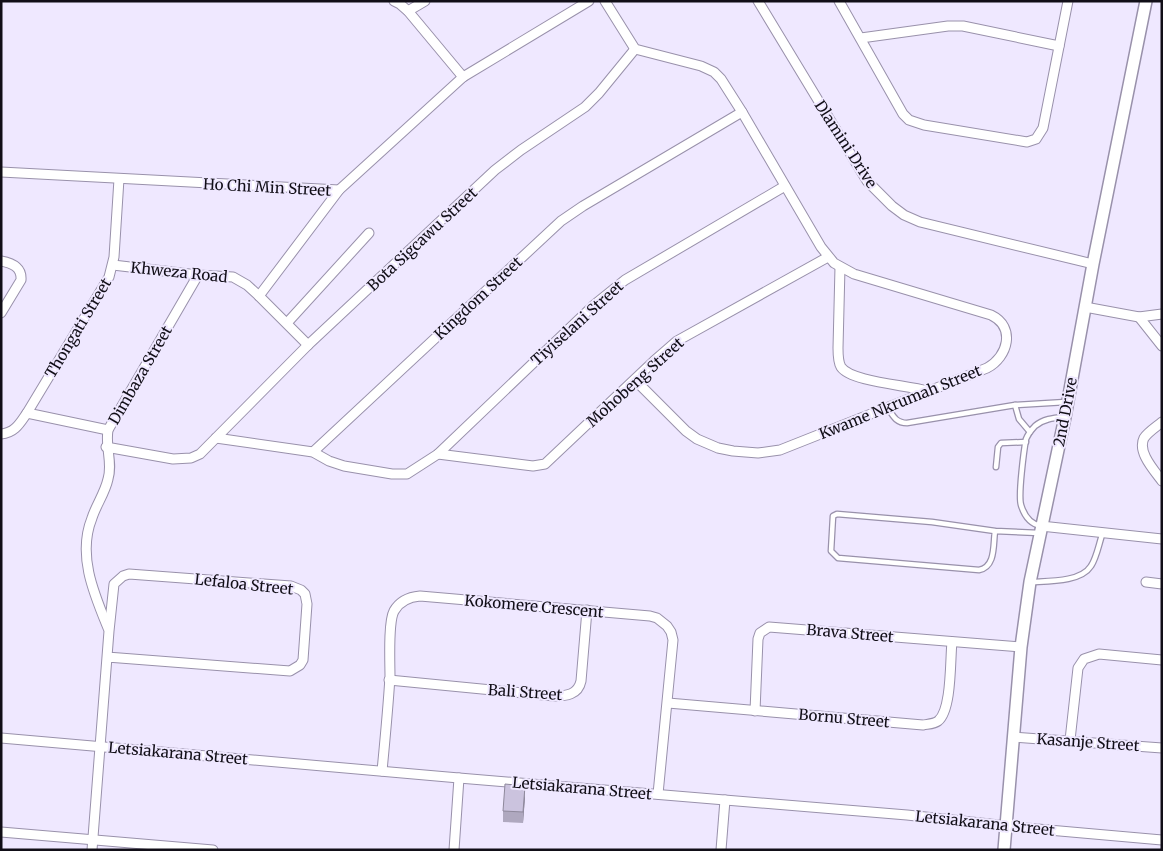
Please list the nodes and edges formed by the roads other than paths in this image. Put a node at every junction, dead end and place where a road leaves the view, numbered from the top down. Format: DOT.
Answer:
graph roads {
  1 [pos="394,1"];
  2 [pos="425,1"];
  3 [pos="589,1"];
  4 [pos="606,1"];
  5 [pos="758,1"];
  6 [pos="839,1"];
  7 [pos="1068,1"];
  8 [pos="1146,1"];
  9 [pos="408,11"];
  10 [pos="861,38"];
  11 [pos="1059,46"];
  12 [pos="634,49"];
  13 [pos="463,77"];
  14 [pos="742,112"];
  15 [pos="1,172"];
  16 [pos="119,179"];
  17 [pos="785,186"];
  18 [pos="339,190"];
  19 [pos="369,233"];
  20 [pos="828,257"];
  21 [pos="1,261"];
  22 [pos="113,264"];
  23 [pos="1093,264"];
  24 [pos="840,267"];
  25 [pos="198,275"];
  26 [pos="259,296"];
  27 [pos="1085,306"];
  28 [pos="1,313"];
  29 [pos="1162,314"];
  30 [pos="1139,317"];
  31 [pos="287,323"];
  32 [pos="308,345"];
  33 [pos="1162,346"];
  34 [pos="635,380"];
  35 [pos="927,391"];
  36 [pos="1068,402"];
  37 [pos="1015,405"];
  38 [pos="888,407"];
  39 [pos="27,413"];
  40 [pos="1065,417"];
  41 [pos="1162,422"];
  42 [pos="108,430"];
  43 [pos="1030,432"];
  44 [pos="1,434"];
  45 [pos="216,438"];
  46 [pos="1026,442"];
  47 [pos="106,447"];
  48 [pos="313,452"];
  49 [pos="438,454"];
  50 [pos="996,467"];
  51 [pos="1162,481"];
  52 [pos="1040,529"];
  53 [pos="995,531"];
  54 [pos="1103,532"];
  55 [pos="1162,539"];
  56 [pos="1030,582"];
  57 [pos="1146,582"];
  58 [pos="1162,584"];
  59 [pos="587,610"];
  60 [pos="109,631"];
  61 [pos="952,642"];
  62 [pos="1021,647"];
  63 [pos="107,657"];
  64 [pos="1162,660"];
  65 [pos="390,680"];
  66 [pos="668,703"];
  67 [pos="754,711"];
  68 [pos="1014,737"];
  69 [pos="1,738"];
  70 [pos="1070,740"];
  71 [pos="100,746"];
  72 [pos="1162,748"];
  73 [pos="382,771"];
  74 [pos="459,778"];
  75 [pos="658,794"];
  76 [pos="725,800"];
  77 [pos="1006,825"];
  78 [pos="1,832"];
  79 [pos="93,839"];
  80 [pos="1162,840"];
  81 [pos="92,850"];
  82 [pos="213,850"];
  83 [pos="454,850"];
  84 [pos="721,850"];
  85 [pos="1004,850"];
  1 -- 9 [label="street"];
  2 -- 9 [label="street"];
  3 -- 13 [label="street, Ho Chi Min Street"];
  4 -- 12 [label="street"];
  5 -- 23 [label="street, Dlamini Drive"];
  6 -- 10 [label="street"];
  7 -- 11 [label="street"];
  8 -- 23 [label="street, 2nd Drive"];
  9 -- 13 [label="street"];
  10 -- 11 [label="street"];
  10 -- 11 [label="street"];
  12 -- 14 [label="street, Kwame Nkrumah Street"];
  12 -- 32 [label="street, Bota Sigcawu Street"];
  13 -- 18 [label="street, Ho Chi Min Street"];
  14 -- 17 [label="street, Kwame Nkrumah Street"];
  14 -- 48 [label="street, Kingdom Street"];
  15 -- 16 [label="street, Ho Chi Min Street"];
  16 -- 18 [label="street, Ho Chi Min Street"];
  16 -- 22 [label="street, Thongati Street"];
  17 -- 20 [label="street, Kwame Nkrumah Street"];
  17 -- 49 [label="street, Tiyiselani Street"];
  18 -- 26 [label="street"];
  19 -- 31 [label="street"];
  20 -- 24 [label="street, Kwame Nkrumah Street"];
  20 -- 34 [label="street, Mohobeng Street"];
  21 -- 28 [label="street"];
  22 -- 25 [label="street, Khweza Road"];
  22 -- 39 [label="street, Thongati Street"];
  23 -- 27 [label="street, 2nd Drive"];
  24 -- 35 [label="street"];
  24 -- 35 [label="street, Kwame Nkrumah Street"];
  25 -- 26 [label="street, Khweza Road"];
  25 -- 42 [label="street, Dimbaza Street"];
  26 -- 31 [label="street, Khweza Road"];
  27 -- 30 [label="street"];
  27 -- 36 [label="street, 2nd Drive"];
  29 -- 30 [label="street"];
  30 -- 33 [label="street"];
  31 -- 32 [label="street, Khweza Road"];
  32 -- 45 [label="street, Bota Sigcawu Street"];
  34 -- 38 [label="street, Kwame Nkrumah Street"];
  34 -- 49 [label="street, Mohobeng Street"];
  35 -- 38 [label="street, Kwame Nkrumah Street"];
  36 -- 37 [label="lane"];
  36 -- 40 [label="street, 2nd Drive"];
  37 -- 38 [label="lane"];
  37 -- 43 [label="lane"];
  39 -- 42 [label="street, Dimbaza Street"];
  39 -- 44 [label="street, Thongati Street"];
  40 -- 43 [label="lane"];
  40 -- 52 [label="street, 2nd Drive"];
  41 -- 51 [label="street"];
  42 -- 47 [label="street"];
  43 -- 46 [label="lane"];
  45 -- 47 [label="street, Bota Sigcawu Street"];
  45 -- 48 [label="street"];
  46 -- 50 [label="lane"];
  46 -- 52 [label="lane"];
  47 -- 60 [label="street"];
  48 -- 49 [label="street, Tiyiselani Street"];
  52 -- 53 [label="lane"];
  52 -- 54 [label="street"];
  52 -- 56 [label="street, 2nd Drive"];
  53 -- 53 [label="lane"];
  54 -- 55 [label="street"];
  54 -- 56 [label="lane"];
  56 -- 62 [label="street, 2nd Drive"];
  57 -- 58 [label="street"];
  59 -- 65 [label="street, Kokomere Crescent"];
  59 -- 65 [label="street, Bali Street"];
  59 -- 66 [label="street, Kokomere Crescent"];
  60 -- 63 [label="street"];
  60 -- 63 [label="street, Lefaloa Street"];
  61 -- 62 [label="street, Brava Street"];
  61 -- 67 [label="street, Bornu Street"];
  61 -- 67 [label="street, Brava Street"];
  62 -- 68 [label="street, 2nd Drive"];
  63 -- 71 [label="street"];
  64 -- 70 [label="street"];
  65 -- 73 [label="street, Kokomere Crescent"];
  66 -- 67 [label="street, Bornu Street"];
  66 -- 75 [label="street, Kokomere Crescent"];
  68 -- 70 [label="street, Kasanje Street"];
  68 -- 77 [label="street, 2nd Drive"];
  69 -- 71 [label="street, Letsiakarana Street"];
  70 -- 72 [label="street, Kasanje Street"];
  71 -- 73 [label="street, Letsiakarana Street"];
  71 -- 79 [label="street"];
  73 -- 74 [label="street, Letsiakarana Street"];
  74 -- 75 [label="street, Letsiakarana Street"];
  74 -- 83 [label="street"];
  75 -- 76 [label="street, Letsiakarana Street"];
  76 -- 77 [label="street, Letsiakarana Street"];
  76 -- 84 [label="street"];
  77 -- 80 [label="street, Letsiakarana Street"];
  77 -- 85 [label="street, 2nd Drive"];
  78 -- 79 [label="street"];
  79 -- 81 [label="street"];
  79 -- 82 [label="street"];
}
